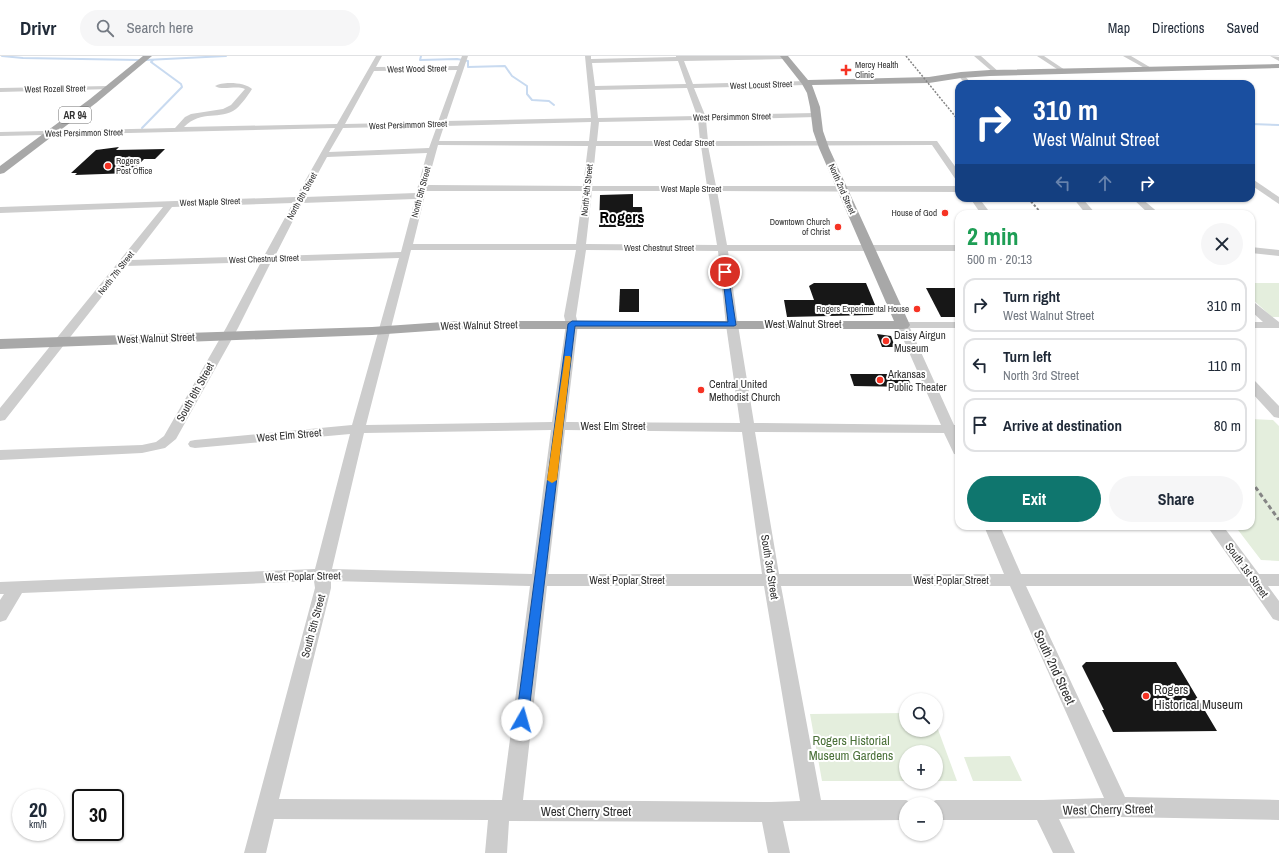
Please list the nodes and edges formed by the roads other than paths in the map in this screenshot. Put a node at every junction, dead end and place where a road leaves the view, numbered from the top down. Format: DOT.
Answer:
graph roads {
  1 [pos="148,56"];
  2 [pos="379,56"];
  3 [pos="465,56"];
  4 [pos="977,56"];
  5 [pos="1040,56"];
  6 [pos="1126,56"];
  7 [pos="1272,56"];
  8 [pos="785,57"];
  9 [pos="588,58"];
  10 [pos="679,58"];
  11 [pos="1279,59"];
  12 [pos="1279,66"];
  13 [pos="462,68"];
  14 [pos="372,69"];
  15 [pos="1150,69"];
  16 [pos="1065,72"];
  17 [pos="998,73"];
  18 [pos="960,75"];
  19 [pos="965,80"];
  20 [pos="806,83"];
  21 [pos="218,86"];
  22 [pos="691,86"];
  23 [pos="109,88"];
  24 [pos="592,88"];
  25 [pos="0,90"];
  26 [pos="10,90"];
  27 [pos="0,96"];
  28 [pos="816,115"];
  29 [pos="702,118"];
  30 [pos="595,120"];
  31 [pos="442,124"];
  32 [pos="340,127"];
  33 [pos="177,130"];
  34 [pos="0,134"];
  35 [pos="49,134"];
  36 [pos="704,142"];
  37 [pos="592,143"];
  38 [pos="823,144"];
  39 [pos="433,146"];
  40 [pos="325,155"];
  41 [pos="0,171"];
  42 [pos="955,172"];
  43 [pos="1255,184"];
  44 [pos="842,188"];
  45 [pos="587,189"];
  46 [pos="713,189"];
  47 [pos="955,189"];
  48 [pos="421,192"];
  49 [pos="300,200"];
  50 [pos="1279,201"];
  51 [pos="1080,202"];
  52 [pos="1141,202"];
  53 [pos="170,204"];
  54 [pos="0,210"];
  55 [pos="1088,210"];
  56 [pos="1150,210"];
  57 [pos="581,248"];
  58 [pos="723,248"];
  59 [pos="868,248"];
  60 [pos="955,248"];
  61 [pos="1255,250"];
  62 [pos="405,251"];
  63 [pos="1275,253"];
  64 [pos="268,259"];
  65 [pos="1279,260"];
  66 [pos="123,263"];
  67 [pos="1255,308"];
  68 [pos="572,324"];
  69 [pos="903,324"];
  70 [pos="732,325"];
  71 [pos="955,325"];
  72 [pos="1255,325"];
  73 [pos="1276,325"];
  74 [pos="386,330"];
  75 [pos="226,336"];
  76 [pos="62,341"];
  77 [pos="0,344"];
  78 [pos="1255,388"];
  79 [pos="1279,414"];
  80 [pos="0,417"];
  81 [pos="559,426"];
  82 [pos="748,427"];
  83 [pos="358,429"];
  84 [pos="954,429"];
  85 [pos="195,444"];
  86 [pos="0,455"];
  87 [pos="994,530"];
  88 [pos="1218,530"];
  89 [pos="322,574"];
  90 [pos="540,580"];
  91 [pos="772,580"];
  92 [pos="1015,580"];
  93 [pos="1254,580"];
  94 [pos="1279,580"];
  95 [pos="17,587"];
  96 [pos="0,588"];
  97 [pos="1279,614"];
  98 [pos="0,615"];
  99 [pos="1119,807"];
  100 [pos="267,809"];
  101 [pos="505,810"];
  102 [pos="812,810"];
  103 [pos="899,810"];
  104 [pos="943,810"];
  105 [pos="1043,810"];
  106 [pos="1279,810"];
  107 [pos="771,812"];
  108 [pos="255,853"];
  109 [pos="496,853"];
  110 [pos="779,853"];
  111 [pos="1064,853"];
  1 -- 23 [label="main road, AR 94"];
  2 -- 14 [label="street, North 6th Street"];
  3 -- 13 [label="street, North 5th Street"];
  4 -- 17 [label="street"];
  5 -- 16 [label="street"];
  6 -- 15 [label="street"];
  7 -- 11 [label="street"];
  8 -- 10 [label="street"];
  8 -- 20 [label="main road, North 2nd Street"];
  9 -- 10 [label="street"];
  9 -- 24 [label="street, North 4th Street"];
  10 -- 22 [label="street, South 3rd Street"];
  12 -- 15 [label="main road, West Locust Street"];
  13 -- 14 [label="street, West Wood Street"];
  13 -- 31 [label="street, North 5th Street"];
  14 -- 32 [label="street, North 6th Street"];
  15 -- 16 [label="main road, West Locust Street"];
  16 -- 17 [label="main road, West Locust Street"];
  17 -- 18 [label="main road, West Locust Street"];
  18 -- 19 [label="street"];
  18 -- 20 [label="main road, West Locust Street"];
  20 -- 22 [label="street, West Locust Street"];
  20 -- 28 [label="main road, North 2nd Street"];
  21 -- 33 [label="street"];
  22 -- 24 [label="street, West Locust Street"];
  22 -- 29 [label="street, South 3rd Street"];
  23 -- 26 [label="street, West Rozell Street"];
  23 -- 35 [label="main road, AR 94"];
  24 -- 30 [label="street, North 4th Street"];
  25 -- 26 [label="street, West Rozell Street"];
  26 -- 27 [label="street"];
  28 -- 29 [label="street, West Persimmon Street"];
  28 -- 38 [label="main road, North 2nd Street"];
  29 -- 30 [label="street, West Persimmon Street"];
  29 -- 36 [label="street, South 3rd Street"];
  30 -- 31 [label="street, West Persimmon Street"];
  30 -- 37 [label="street, North 4th Street"];
  31 -- 32 [label="street, West Persimmon Street"];
  31 -- 39 [label="street, North 5th Street"];
  32 -- 33 [label="street, West Persimmon Street"];
  32 -- 40 [label="street, North 6th Street"];
  33 -- 35 [label="street, West Persimmon Street"];
  34 -- 35 [label="street, West Persimmon Street"];
  35 -- 41 [label="main road, AR 94"];
  36 -- 37 [label="street, West Cedar Street"];
  36 -- 38 [label="street, West Cedar Street"];
  36 -- 46 [label="street, South 3rd Street"];
  37 -- 39 [label="street, West Cedar Street"];
  37 -- 45 [label="street, North 4th Street"];
  38 -- 42 [label="street, West Cedar Street"];
  38 -- 44 [label="main road, North 2nd Street"];
  39 -- 40 [label="street, West Cedar Street"];
  39 -- 48 [label="street, North 5th Street"];
  40 -- 49 [label="street, North 6th Street"];
  43 -- 50 [label="street"];
  44 -- 46 [label="street, West Maple Street"];
  44 -- 47 [label="street, West Maple Street"];
  44 -- 59 [label="main road, North 2nd Street"];
  45 -- 46 [label="street, West Maple Street"];
  45 -- 48 [label="street, West Maple Street"];
  45 -- 57 [label="street, North 4th Street"];
  46 -- 58 [label="street, South 3rd Street"];
  48 -- 49 [label="street, West Maple Street"];
  48 -- 62 [label="street, North 5th Street"];
  49 -- 53 [label="street, West Maple Street"];
  49 -- 64 [label="street, North 6th Street"];
  51 -- 55 [label="street"];
  52 -- 56 [label="street"];
  53 -- 54 [label="street, West Maple Street"];
  53 -- 66 [label="street, North 7th Street"];
  57 -- 58 [label="street, West Chestnut Street"];
  57 -- 62 [label="street, West Chestnut Street"];
  57 -- 68 [label="street, North 4th Street"];
  58 -- 59 [label="street, West Chestnut Street"];
  58 -- 70 [label="street, South 3rd Street"];
  59 -- 60 [label="street, West Chestnut Street"];
  59 -- 69 [label="main road, North 2nd Street"];
  61 -- 63 [label="street"];
  62 -- 64 [label="street, West Chestnut Street"];
  62 -- 74 [label="street, North 5th Street"];
  63 -- 65 [label="street"];
  64 -- 66 [label="street, West Chestnut Street"];
  64 -- 75 [label="street, North 6th Street"];
  66 -- 76 [label="street, North 7th Street"];
  67 -- 73 [label="street"];
  68 -- 70 [label="main road, West Walnut Street"];
  68 -- 74 [label="main road, West Walnut Street"];
  68 -- 81 [label="street, North 4th Street"];
  69 -- 70 [label="main road, West Walnut Street"];
  69 -- 71 [label="street, West Walnut Street"];
  69 -- 84 [label="street"];
  70 -- 82 [label="street, South 3rd Street"];
  72 -- 73 [label="street"];
  74 -- 75 [label="main road, West Walnut Street"];
  74 -- 83 [label="street, South 5th Street"];
  75 -- 76 [label="main road, West Walnut Street"];
  75 -- 86 [label="street, South 6th Street"];
  76 -- 77 [label="main road, West Walnut Street"];
  76 -- 80 [label="street, North 7th Street"];
  78 -- 79 [label="street"];
  81 -- 82 [label="street, West Elm Street"];
  81 -- 83 [label="street, West Elm Street"];
  81 -- 90 [label="street, North 4th Street"];
  82 -- 84 [label="street, West Elm Street"];
  82 -- 91 [label="street, South 3rd Street"];
  83 -- 85 [label="street, West Elm Street"];
  83 -- 89 [label="street, South 5th Street"];
  87 -- 92 [label="street, South 2nd Street"];
  88 -- 93 [label="street, South 1st Street"];
  89 -- 90 [label="street, West Poplar Street"];
  89 -- 95 [label="street, West Poplar Street"];
  89 -- 100 [label="street, South 5th Street"];
  90 -- 91 [label="street, West Poplar Street"];
  90 -- 101 [label="street, North 4th Street"];
  91 -- 92 [label="street, West Poplar Street"];
  91 -- 102 [label="street, South 3rd Street"];
  92 -- 93 [label="street, West Poplar Street"];
  92 -- 99 [label="street, South 2nd Street"];
  93 -- 94 [label="street, West Poplar Street"];
  93 -- 97 [label="street, South 1st Street"];
  95 -- 96 [label="street, West Poplar Street"];
  95 -- 98 [label="street"];
  99 -- 105 [label="street, West Cherry Street"];
  99 -- 106 [label="street, West Cherry Street"];
  100 -- 101 [label="street, West Cherry Street"];
  100 -- 108 [label="street, South 5th Street"];
  101 -- 107 [label="street, West Cherry Street"];
  101 -- 109 [label="street, North 4th Street"];
  102 -- 103 [label="street, West Cherry Street"];
  102 -- 107 [label="street, West Cherry Street"];
  104 -- 105 [label="street, West Cherry Street"];
  105 -- 111 [label="street"];
  107 -- 110 [label="street"];
}
